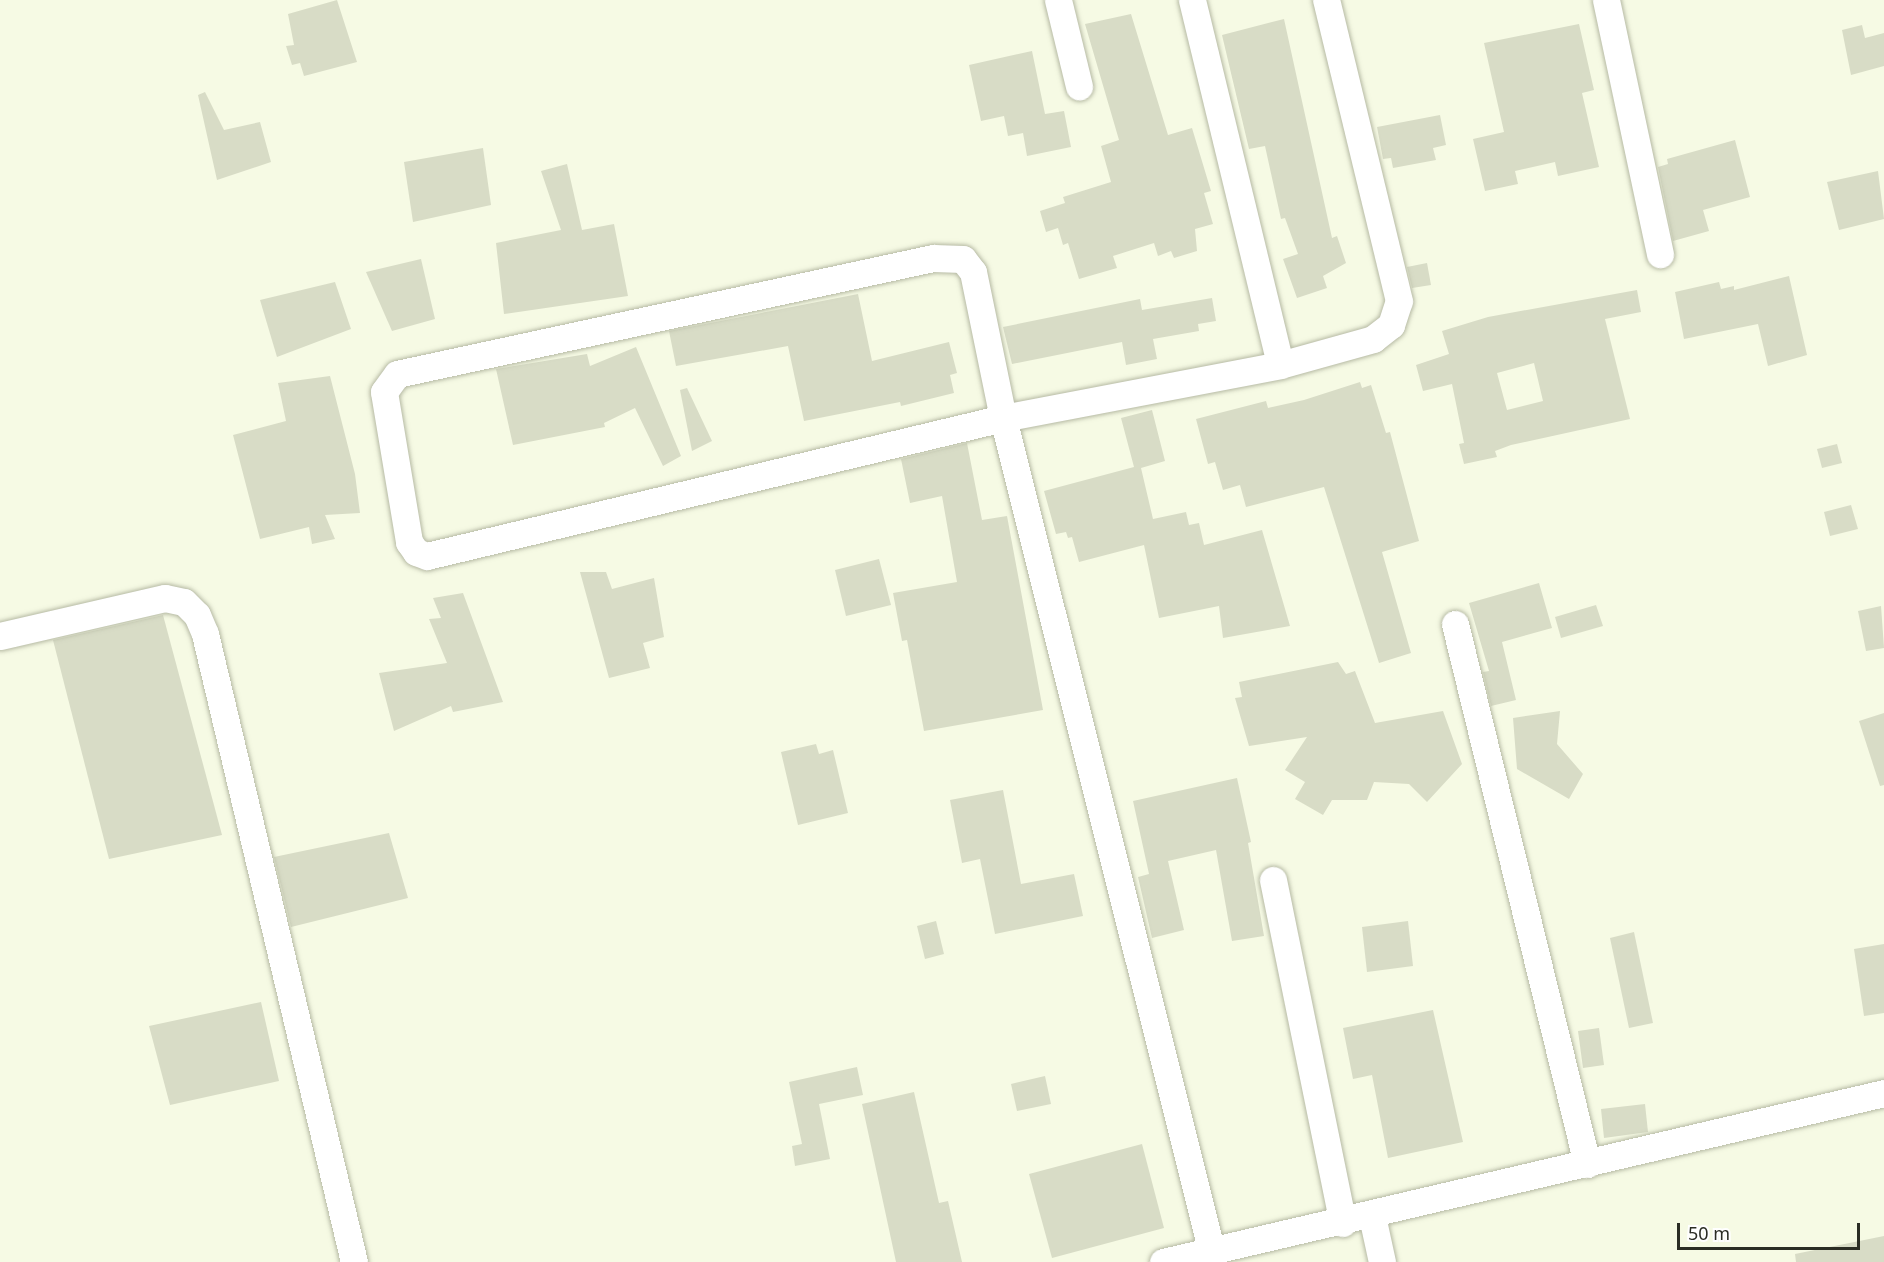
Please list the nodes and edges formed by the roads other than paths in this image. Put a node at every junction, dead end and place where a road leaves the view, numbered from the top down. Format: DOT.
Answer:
graph roads {
  1 [pos="1058,0"];
  2 [pos="1192,0"];
  3 [pos="1326,0"];
  4 [pos="1606,0"];
  5 [pos="1079,86"];
  6 [pos="1660,254"];
  7 [pos="1280,365"];
  8 [pos="1003,418"];
  9 [pos="1455,624"];
  10 [pos="0,636"];
  11 [pos="1273,880"];
  12 [pos="1884,1093"];
  13 [pos="1587,1164"];
  14 [pos="1372,1216"];
  15 [pos="1343,1223"];
  16 [pos="1211,1250"];
  17 [pos="354,1262"];
  18 [pos="1163,1262"];
  19 [pos="1382,1262"];
  1 -- 5 [label="street"];
  2 -- 7 [label="street"];
  3 -- 7 [label="street"];
  4 -- 6 [label="street"];
  7 -- 8 [label="street"];
  8 -- 8 [label="street"];
  8 -- 16 [label="street"];
  9 -- 13 [label="street"];
  10 -- 17 [label="street"];
  11 -- 15 [label="street"];
  12 -- 13 [label="street"];
  13 -- 14 [label="street"];
  14 -- 15 [label="street"];
  14 -- 19 [label="street"];
  15 -- 16 [label="street"];
  16 -- 18 [label="street"];
}
